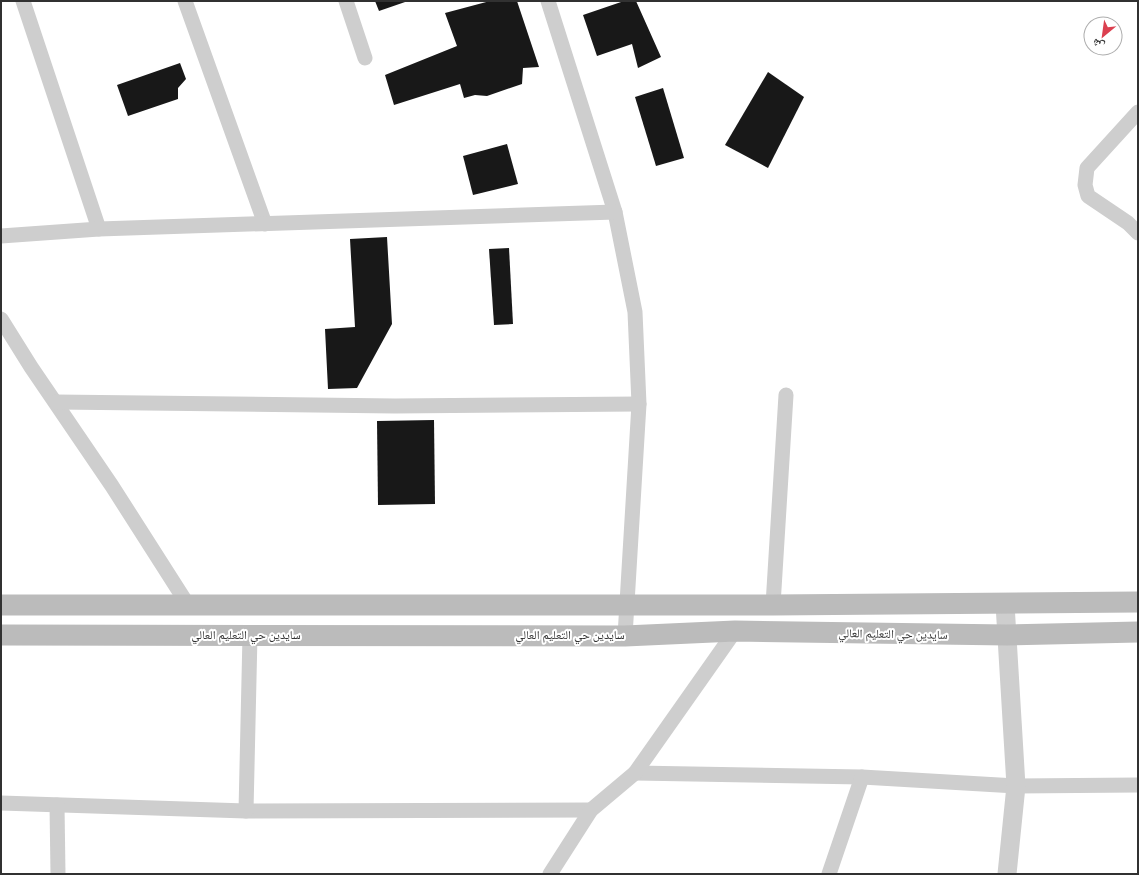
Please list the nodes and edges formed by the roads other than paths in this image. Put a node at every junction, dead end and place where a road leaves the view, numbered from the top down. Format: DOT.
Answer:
graph roads {
  1 [pos="24,1"];
  2 [pos="185,1"];
  3 [pos="346,1"];
  4 [pos="548,1"];
  5 [pos="365,58"];
  6 [pos="1138,112"];
  7 [pos="615,212"];
  8 [pos="265,224"];
  9 [pos="99,229"];
  10 [pos="1138,233"];
  11 [pos="1,236"];
  12 [pos="1,319"];
  13 [pos="786,395"];
  14 [pos="56,402"];
  15 [pos="639,404"];
  16 [pos="1138,602"];
  17 [pos="1005,604"];
  18 [pos="1,605"];
  19 [pos="188,605"];
  20 [pos="626,605"];
  21 [pos="773,605"];
  22 [pos="734,631"];
  23 [pos="1138,632"];
  24 [pos="250,635"];
  25 [pos="1007,635"];
  26 [pos="1,636"];
  27 [pos="625,636"];
  28 [pos="635,773"];
  29 [pos="862,776"];
  30 [pos="1138,785"];
  31 [pos="1016,786"];
  32 [pos="1,803"];
  33 [pos="57,805"];
  34 [pos="591,810"];
  35 [pos="246,812"];
  36 [pos="58,874"];
  37 [pos="550,874"];
  38 [pos="828,874"];
  39 [pos="1007,874"];
  1 -- 9 [label="street"];
  2 -- 8 [label="street"];
  3 -- 5 [label="street"];
  4 -- 7 [label="street"];
  6 -- 10 [label="street"];
  7 -- 8 [label="street"];
  7 -- 15 [label="street"];
  8 -- 9 [label="street"];
  9 -- 11 [label="street"];
  12 -- 14 [label="street"];
  13 -- 21 [label="street"];
  14 -- 15 [label="street"];
  14 -- 19 [label="street"];
  15 -- 20 [label="street"];
  16 -- 17 [label="main road"];
  17 -- 21 [label="main road"];
  17 -- 25 [label="street"];
  18 -- 19 [label="main road"];
  19 -- 20 [label="main road"];
  20 -- 21 [label="main road"];
  20 -- 27 [label="street"];
  22 -- 25 [label="main road, سايدين حي التعليم العالي"];
  22 -- 27 [label="main road, سايدين حي التعليم العالي"];
  22 -- 28 [label="street"];
  23 -- 25 [label="main road, سايدين حي التعليم العالي"];
  24 -- 26 [label="main road, سايدين حي التعليم العالي"];
  24 -- 27 [label="main road, سايدين حي التعليم العالي"];
  24 -- 35 [label="street"];
  25 -- 31 [label="street"];
  28 -- 29 [label="street"];
  28 -- 34 [label="street"];
  29 -- 31 [label="street"];
  29 -- 38 [label="street"];
  30 -- 31 [label="street"];
  31 -- 39 [label="street"];
  32 -- 33 [label="street"];
  33 -- 35 [label="street"];
  33 -- 36 [label="street"];
  34 -- 35 [label="street"];
  34 -- 37 [label="street"];
}
